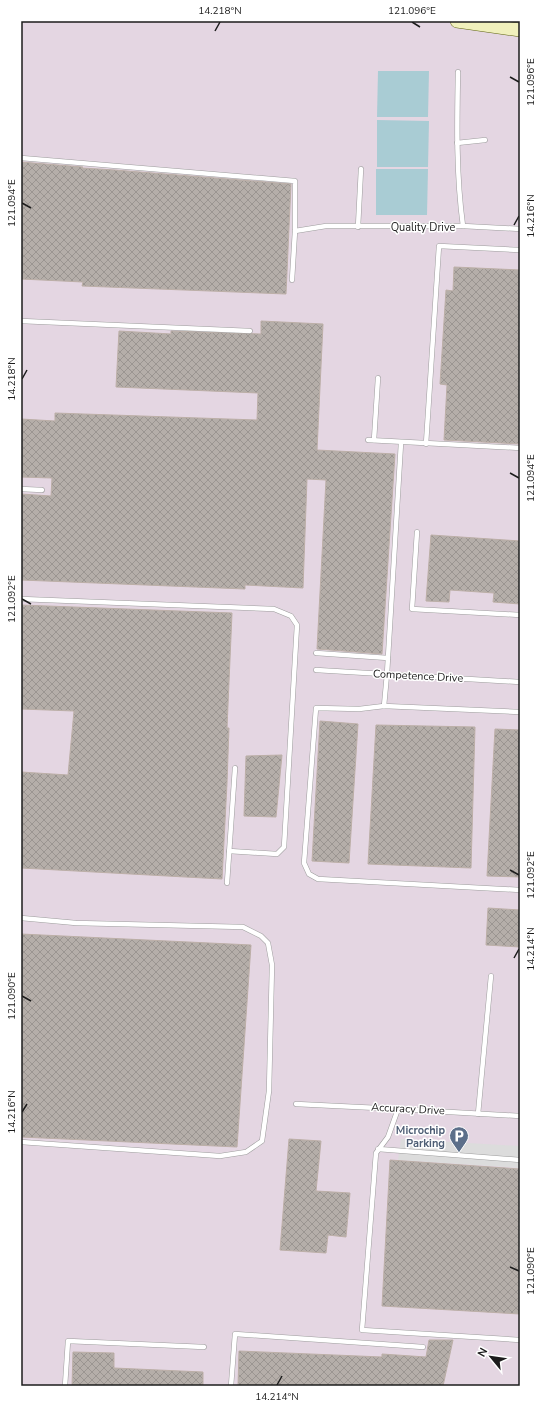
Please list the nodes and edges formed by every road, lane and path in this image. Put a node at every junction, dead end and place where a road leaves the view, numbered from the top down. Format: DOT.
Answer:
graph roads {
  1 [pos="457,21"];
  2 [pos="520,30"];
  3 [pos="458,72"];
  4 [pos="485,140"];
  5 [pos="457,143"];
  6 [pos="21,158"];
  7 [pos="361,169"];
  8 [pos="463,226"];
  9 [pos="358,227"];
  10 [pos="520,229"];
  11 [pos="295,231"];
  12 [pos="520,250"];
  13 [pos="292,280"];
  14 [pos="21,321"];
  15 [pos="250,331"];
  16 [pos="378,378"];
  17 [pos="368,440"];
  18 [pos="374,440"];
  19 [pos="401,443"];
  20 [pos="426,444"];
  21 [pos="520,448"];
  22 [pos="21,489"];
  23 [pos="42,490"];
  24 [pos="417,532"];
  25 [pos="21,599"];
  26 [pos="520,615"];
  27 [pos="316,653"];
  28 [pos="388,658"];
  29 [pos="316,670"];
  30 [pos="387,674"];
  31 [pos="520,682"];
  32 [pos="384,706"];
  33 [pos="520,712"];
  34 [pos="235,768"];
  35 [pos="229,851"];
  36 [pos="227,883"];
  37 [pos="520,890"];
  38 [pos="21,918"];
  39 [pos="491,976"];
  40 [pos="296,1104"];
  41 [pos="398,1109"];
  42 [pos="520,1112"];
  43 [pos="478,1114"];
  44 [pos="520,1116"];
  45 [pos="21,1142"];
  46 [pos="378,1149"];
  47 [pos="520,1160"];
  48 [pos="520,1340"];
  49 [pos="204,1347"];
  50 [pos="423,1347"];
  51 [pos="65,1386"];
  52 [pos="231,1386"];
  1 -- 2 [label="street"];
  3 -- 5 [label="lane"];
  4 -- 5 [label="lane"];
  5 -- 8 [label="lane"];
  6 -- 11 [label="lane"];
  7 -- 9 [label="lane"];
  8 -- 9 [label="lane, Quality Drive"];
  8 -- 10 [label="lane, Quality Drive"];
  9 -- 11 [label="lane, Quality Drive"];
  11 -- 13 [label="lane"];
  12 -- 20 [label="lane"];
  14 -- 15 [label="lane"];
  16 -- 18 [label="lane"];
  17 -- 18 [label="lane"];
  18 -- 19 [label="lane"];
  19 -- 20 [label="lane"];
  19 -- 28 [label="lane"];
  20 -- 21 [label="lane"];
  22 -- 23 [label="lane"];
  24 -- 26 [label="lane"];
  25 -- 35 [label="lane"];
  27 -- 28 [label="lane"];
  28 -- 30 [label="lane"];
  29 -- 30 [label="lane, Competence Drive"];
  30 -- 31 [label="lane, Competence Drive"];
  30 -- 32 [label="lane"];
  32 -- 33 [label="lane"];
  32 -- 37 [label="lane"];
  34 -- 35 [label="lane"];
  35 -- 36 [label="lane"];
  38 -- 45 [label="lane"];
  39 -- 43 [label="lane"];
  40 -- 41 [label="lane, Accuracy Drive"];
  41 -- 43 [label="lane, Accuracy Drive"];
  41 -- 46 [label="lane"];
  42 -- 44 [label="lane"];
  43 -- 44 [label="lane, Accuracy Drive"];
  46 -- 47 [label="lane"];
  46 -- 48 [label="lane"];
  49 -- 51 [label="lane"];
  50 -- 52 [label="lane"];
}
